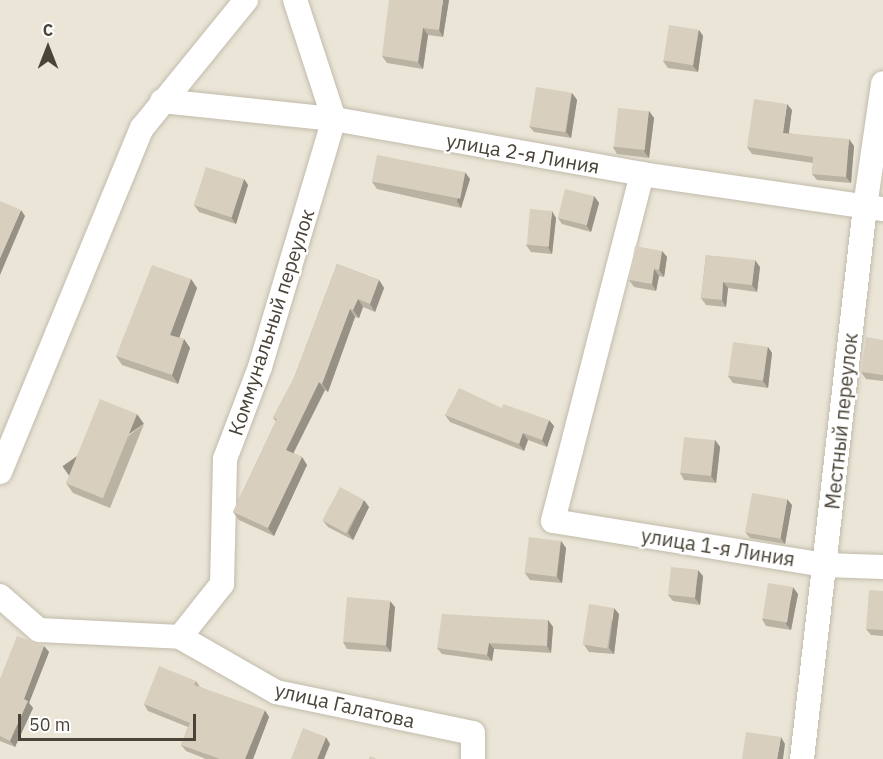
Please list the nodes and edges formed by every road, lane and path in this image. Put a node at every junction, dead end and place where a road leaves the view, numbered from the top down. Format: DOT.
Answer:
graph roads {
  1 [pos="246,0"];
  2 [pos="295,0"];
  3 [pos="883,83"];
  4 [pos="162,101"];
  5 [pos="334,119"];
  6 [pos="642,174"];
  7 [pos="874,208"];
  8 [pos="0,472"];
  9 [pos="825,565"];
  10 [pos="883,567"];
  11 [pos="0,596"];
  12 [pos="180,638"];
  13 [pos="473,759"];
  14 [pos="802,759"];
  1 -- 4 [label="street"];
  2 -- 5 [label="street"];
  3 -- 7 [label="street, Местный переулок"];
  4 -- 5 [label="street, улица 2-я Линия"];
  4 -- 8 [label="street"];
  5 -- 6 [label="street, улица 2-я Линия"];
  5 -- 12 [label="street, Коммунальный переулок"];
  6 -- 7 [label="street, улица 2-я Линия"];
  6 -- 9 [label="street, улица 1-я Линия"];
  7 -- 9 [label="street, Местный переулок"];
  9 -- 10 [label="street, улица 1-я Линия"];
  9 -- 14 [label="street, Местный переулок"];
  11 -- 12 [label="street, улица Галатова"];
  12 -- 13 [label="street, улица Галатова"];
}
